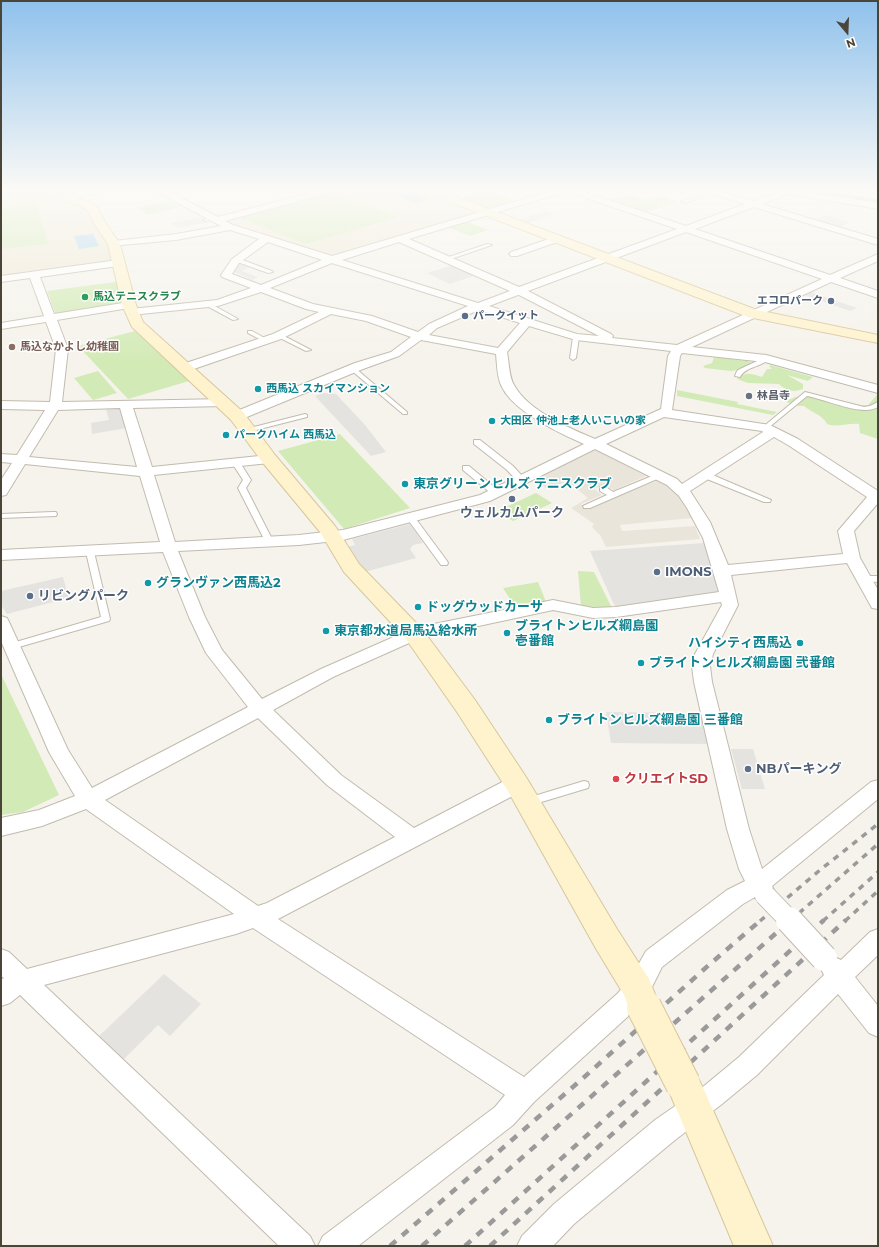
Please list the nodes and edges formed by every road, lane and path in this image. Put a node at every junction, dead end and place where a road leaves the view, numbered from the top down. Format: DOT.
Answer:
graph roads {
  1 [pos="115,249"];
  2 [pos="252,249"];
  3 [pos="297,249"];
  4 [pos="366,249"];
  5 [pos="423,249"];
  6 [pos="476,249"];
  7 [pos="528,249"];
  8 [pos="584,249"];
  9 [pos="632,249"];
  10 [pos="744,249"];
  11 [pos="514,254"];
  12 [pos="878,257"];
  13 [pos="608,258"];
  14 [pos="446,259"];
  15 [pos="237,260"];
  16 [pos="330,260"];
  17 [pos="118,263"];
  18 [pos="270,272"];
  19 [pos="34,274"];
  20 [pos="1,279"];
  21 [pos="830,279"];
  22 [pos="262,288"];
  23 [pos="518,291"];
  24 [pos="878,295"];
  25 [pos="209,305"];
  26 [pos="476,307"];
  27 [pos="130,309"];
  28 [pos="329,311"];
  29 [pos="753,314"];
  30 [pos="52,318"];
  31 [pos="235,319"];
  32 [pos="528,322"];
  33 [pos="1,326"];
  34 [pos="250,332"];
  35 [pos="280,336"];
  36 [pos="418,336"];
  37 [pos="576,337"];
  38 [pos="878,339"];
  39 [pos="267,341"];
  40 [pos="616,341"];
  41 [pos="678,349"];
  42 [pos="308,350"];
  43 [pos="501,352"];
  44 [pos="573,358"];
  45 [pos="766,359"];
  46 [pos="184,368"];
  47 [pos="353,369"];
  48 [pos="738,376"];
  49 [pos="878,389"];
  50 [pos="224,402"];
  51 [pos="125,404"];
  52 [pos="878,404"];
  53 [pos="1,405"];
  54 [pos="54,406"];
  55 [pos="405,413"];
  56 [pos="664,413"];
  57 [pos="238,416"];
  58 [pos="305,416"];
  59 [pos="248,430"];
  60 [pos="769,430"];
  61 [pos="477,442"];
  62 [pos="595,445"];
  63 [pos="1,458"];
  64 [pos="269,459"];
  65 [pos="22,460"];
  66 [pos="236,464"];
  67 [pos="466,468"];
  68 [pos="147,472"];
  69 [pos="705,475"];
  70 [pos="660,476"];
  71 [pos="522,480"];
  72 [pos="603,489"];
  73 [pos="682,490"];
  74 [pos="1,492"];
  75 [pos="496,493"];
  76 [pos="612,495"];
  77 [pos="877,497"];
  78 [pos="766,500"];
  79 [pos="587,506"];
  80 [pos="53,514"];
  81 [pos="1,516"];
  82 [pos="410,517"];
  83 [pos="332,537"];
  84 [pos="268,541"];
  85 [pos="170,547"];
  86 [pos="90,552"];
  87 [pos="1,555"];
  88 [pos="852,558"];
  89 [pos="444,563"];
  90 [pos="721,571"];
  91 [pos="871,579"];
  92 [pos="729,596"];
  93 [pos="878,604"];
  94 [pos="1,622"];
  95 [pos="414,634"];
  96 [pos="12,646"];
  97 [pos="260,709"];
  98 [pos="584,785"];
  99 [pos="878,788"];
  100 [pos="522,793"];
  101 [pos="88,799"];
  102 [pos="1,827"];
  103 [pos="412,838"];
  104 [pos="762,889"];
  105 [pos="256,917"];
  106 [pos="878,939"];
  107 [pos="1,960"];
  108 [pos="839,976"];
  109 [pos="23,981"];
  110 [pos="1,995"];
  111 [pos="641,998"];
  112 [pos="878,1025"];
  113 [pos="525,1093"];
  114 [pos="689,1096"];
  115 [pos="300,1246"];
  116 [pos="333,1246"];
  117 [pos="532,1246"];
  118 [pos="754,1246"];
  1 -- 17 [label="street"];
  2 -- 15 [label="street"];
  3 -- 16 [label="street"];
  4 -- 16 [label="street"];
  5 -- 14 [label="street"];
  6 -- 14 [label="lane"];
  7 -- 11 [label="street"];
  8 -- 13 [label="street"];
  9 -- 13 [label="street"];
  10 -- 21 [label="street"];
  12 -- 21 [label="street"];
  13 -- 23 [label="street"];
  13 -- 29 [label="street"];
  14 -- 23 [label="street"];
  15 -- 18 [label="lane"];
  15 -- 22 [label="street"];
  16 -- 22 [label="street"];
  16 -- 26 [label="street"];
  17 -- 19 [label="street"];
  17 -- 27 [label="street"];
  19 -- 20 [label="street"];
  19 -- 30 [label="street"];
  21 -- 24 [label="street"];
  21 -- 29 [label="street"];
  22 -- 25 [label="street"];
  22 -- 28 [label="street"];
  23 -- 26 [label="street"];
  23 -- 40 [label="street"];
  25 -- 27 [label="street"];
  25 -- 31 [label="lane"];
  26 -- 32 [label="street"];
  26 -- 36 [label="street"];
  27 -- 30 [label="street"];
  27 -- 46 [label="street"];
  28 -- 35 [label="street"];
  28 -- 36 [label="street"];
  29 -- 38 [label="street"];
  29 -- 41 [label="street"];
  30 -- 33 [label="street"];
  30 -- 54 [label="street"];
  32 -- 37 [label="street"];
  32 -- 43 [label="street"];
  34 -- 39 [label="lane"];
  35 -- 39 [label="street"];
  35 -- 42 [label="lane"];
  36 -- 43 [label="street"];
  36 -- 47 [label="street"];
  37 -- 40 [label="street"];
  37 -- 44 [label="lane"];
  39 -- 46 [label="street"];
  40 -- 41 [label="street"];
  41 -- 45 [label="street"];
  41 -- 56 [label="street"];
  43 -- 62 [label="street"];
  45 -- 48 [label="lane"];
  45 -- 49 [label="street"];
  46 -- 50 [label="street"];
  47 -- 55 [label="lane"];
  47 -- 57 [label="street"];
  50 -- 51 [label="street"];
  50 -- 57 [label="street"];
  51 -- 54 [label="street"];
  51 -- 68 [label="street"];
  52 -- 60 [label="lane"];
  53 -- 54 [label="street"];
  54 -- 65 [label="street"];
  56 -- 60 [label="street"];
  56 -- 62 [label="street"];
  57 -- 59 [label="street"];
  58 -- 59 [label="lane"];
  59 -- 64 [label="street"];
  60 -- 69 [label="street"];
  60 -- 77 [label="street"];
  61 -- 71 [label="lane"];
  62 -- 70 [label="street"];
  62 -- 71 [label="street"];
  63 -- 65 [label="street"];
  64 -- 66 [label="street"];
  64 -- 83 [label="street"];
  65 -- 68 [label="street"];
  65 -- 74 [label="street"];
  66 -- 68 [label="street"];
  66 -- 84 [label="lane"];
  67 -- 75 [label="lane"];
  68 -- 85 [label="street"];
  69 -- 73 [label="street"];
  69 -- 78 [label="lane"];
  70 -- 73 [label="street"];
  70 -- 76 [label="lane"];
  71 -- 75 [label="street"];
  72 -- 76 [label="lane"];
  73 -- 90 [label="street"];
  75 -- 82 [label="street"];
  76 -- 79 [label="lane"];
  77 -- 88 [label="street"];
  80 -- 81 [label="lane"];
  82 -- 83 [label="street"];
  82 -- 89 [label="lane"];
  83 -- 84 [label="street"];
  83 -- 95 [label="street"];
  84 -- 85 [label="street"];
  85 -- 86 [label="street"];
  85 -- 97 [label="street"];
  86 -- 87 [label="street"];
  86 -- 96 [label="lane"];
  88 -- 90 [label="street"];
  88 -- 91 [label="street"];
  90 -- 92 [label="street"];
  91 -- 93 [label="street"];
  92 -- 95 [label="street"];
  92 -- 104 [label="street"];
  94 -- 96 [label="street"];
  95 -- 97 [label="street"];
  95 -- 100 [label="street"];
  96 -- 101 [label="street"];
  97 -- 101 [label="street"];
  97 -- 103 [label="street"];
  98 -- 100 [label="lane"];
  99 -- 104 [label="street"];
  100 -- 103 [label="street"];
  100 -- 111 [label="street"];
  101 -- 102 [label="street"];
  101 -- 105 [label="street"];
  103 -- 105 [label="street"];
  104 -- 108 [label="street, bridge"];
  104 -- 111 [label="street"];
  105 -- 109 [label="street"];
  105 -- 113 [label="street"];
  106 -- 108 [label="street"];
  107 -- 109 [label="street"];
  108 -- 112 [label="street"];
  108 -- 114 [label="street"];
  109 -- 110 [label="street"];
  109 -- 115 [label="street"];
  111 -- 113 [label="street"];
  111 -- 114 [label="street, bridge"];
  113 -- 116 [label="street"];
  114 -- 117 [label="street"];
  114 -- 118 [label="street"];
}
